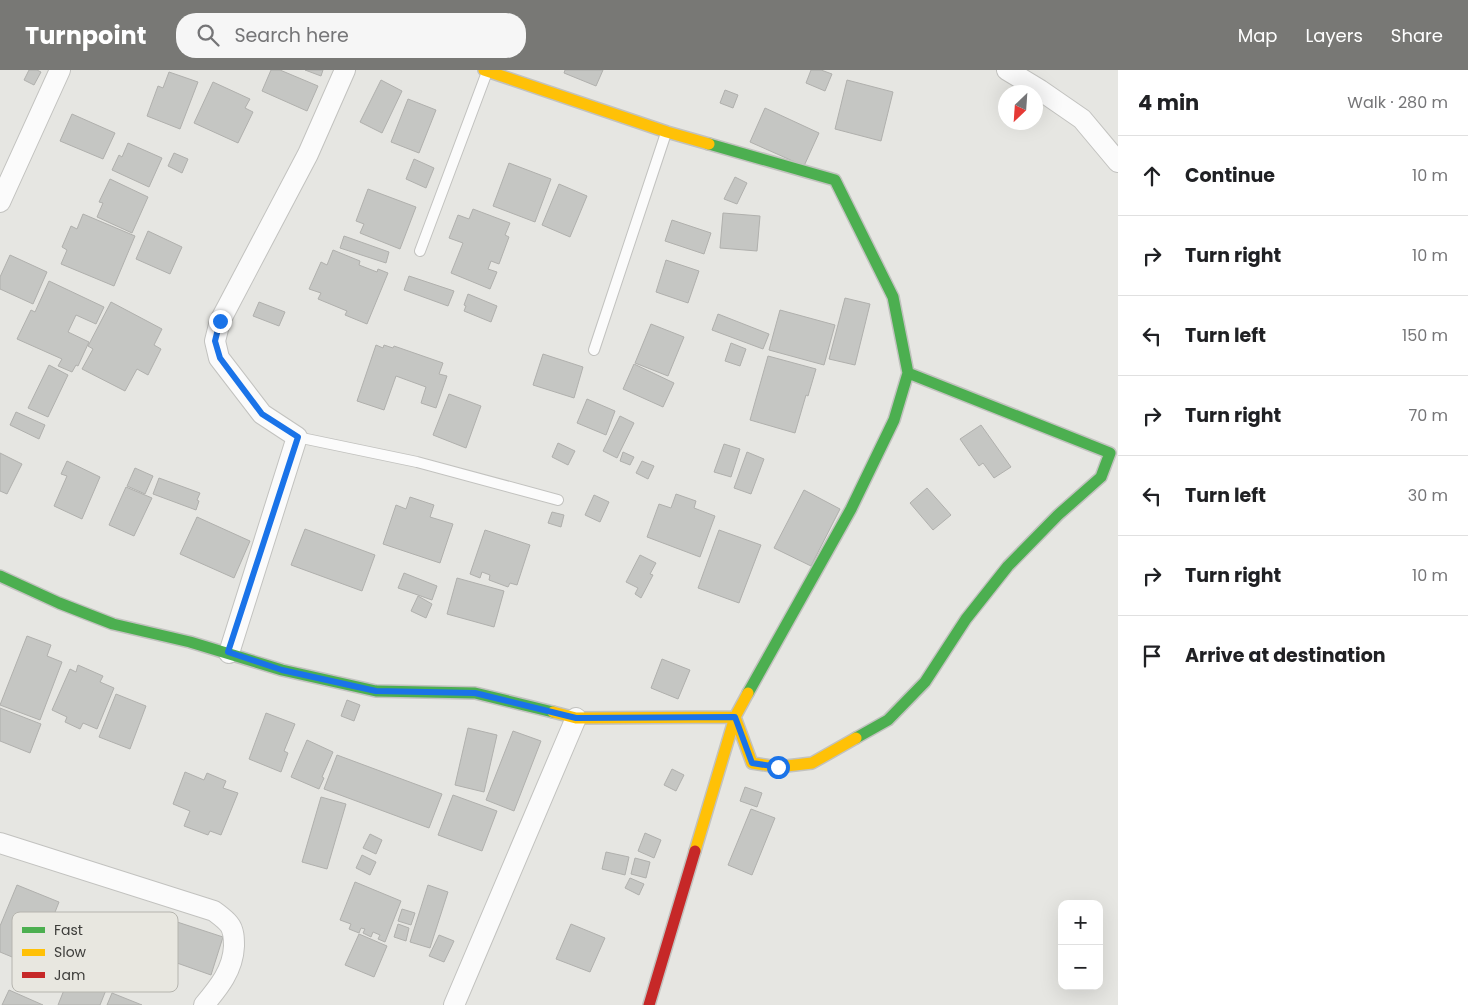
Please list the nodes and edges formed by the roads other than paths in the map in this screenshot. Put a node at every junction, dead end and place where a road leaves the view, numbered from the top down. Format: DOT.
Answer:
graph roads {
  1 [pos="60,70"];
  2 [pos="345,70"];
  3 [pos="1007,70"];
  4 [pos="486,71"];
  5 [pos="667,132"];
  6 [pos="1118,162"];
  7 [pos="0,202"];
  8 [pos="420,251"];
  9 [pos="594,350"];
  10 [pos="908,373"];
  11 [pos="298,437"];
  12 [pos="1114,454"];
  13 [pos="558,500"];
  14 [pos="0,576"];
  15 [pos="228,652"];
  16 [pos="735,717"];
  17 [pos="576,718"];
  18 [pos="0,842"];
  19 [pos="204,1005"];
  20 [pos="454,1005"];
  21 [pos="649,1005"];
  1 -- 7 [label="street"];
  2 -- 11 [label="street"];
  3 -- 6 [label="street"];
  4 -- 5 [label="street"];
  4 -- 8 [label="lane"];
  5 -- 9 [label="lane"];
  5 -- 10 [label="street"];
  10 -- 12 [label="street"];
  10 -- 16 [label="street"];
  11 -- 13 [label="lane"];
  11 -- 15 [label="street"];
  12 -- 16 [label="street"];
  14 -- 15 [label="street"];
  15 -- 17 [label="street"];
  16 -- 17 [label="street"];
  16 -- 21 [label="street"];
  17 -- 20 [label="street"];
  18 -- 19 [label="street"];
}
